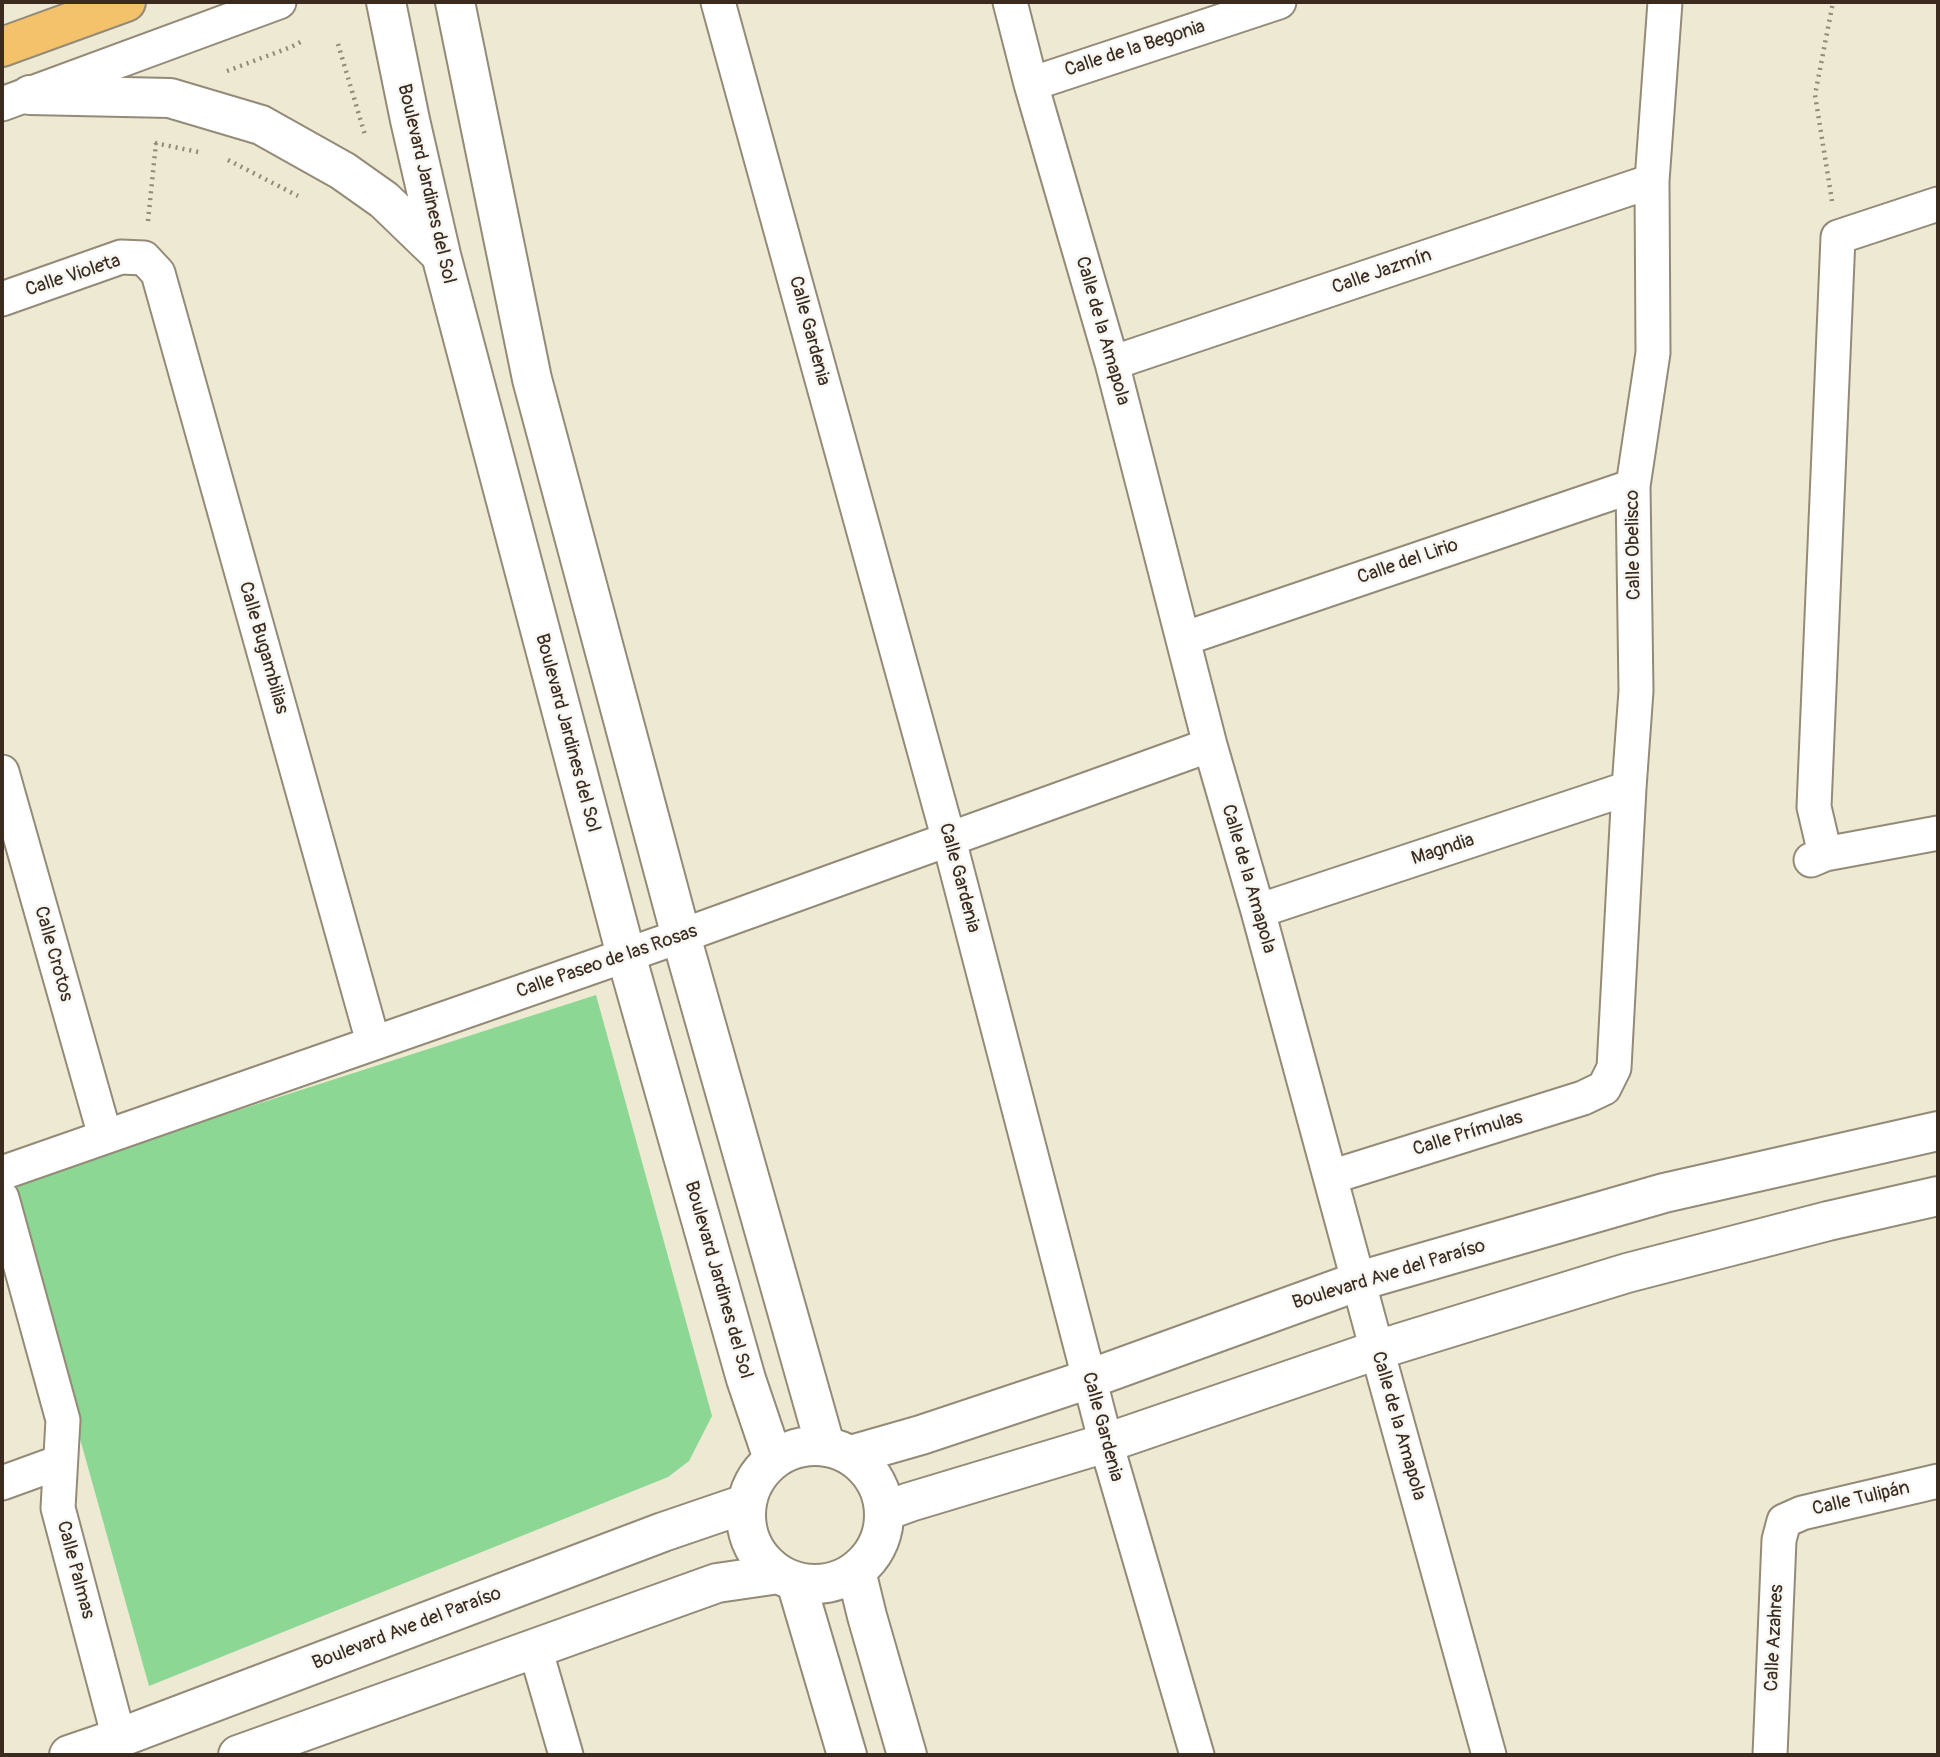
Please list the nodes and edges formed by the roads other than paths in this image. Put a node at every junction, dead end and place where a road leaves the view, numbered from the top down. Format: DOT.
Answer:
graph roads {
  1 [pos="126,2"];
  2 [pos="279,2"];
  3 [pos="386,2"];
  4 [pos="455,2"];
  5 [pos="718,2"];
  6 [pos="1010,2"];
  7 [pos="1279,2"];
  8 [pos="1665,2"];
  9 [pos="2,47"];
  10 [pos="1031,84"];
  11 [pos="16,99"];
  12 [pos="1652,181"];
  13 [pos="1938,204"];
  14 [pos="441,255"];
  15 [pos="144,258"];
  16 [pos="2,299"];
  17 [pos="1112,363"];
  18 [pos="1633,486"];
  19 [pos="1183,639"];
  20 [pos="1210,745"];
  21 [pos="2,772"];
  22 [pos="1629,788"];
  23 [pos="1938,833"];
  24 [pos="949,840"];
  25 [pos="16,877"];
  26 [pos="1258,911"];
  27 [pos="681,936"];
  28 [pos="626,955"];
  29 [pos="373,1042"];
  30 [pos="1604,1088"];
  31 [pos="1938,1131"];
  32 [pos="105,1136"];
  33 [pos="2,1172"];
  34 [pos="1331,1177"];
  35 [pos="1938,1196"];
  36 [pos="2,1198"];
  37 [pos="1359,1281"];
  38 [pos="1377,1350"];
  39 [pos="1089,1379"];
  40 [pos="1106,1443"];
  41 [pos="838,1450"];
  42 [pos="773,1459"];
  43 [pos="60,1462"];
  44 [pos="1938,1481"];
  45 [pos="2,1483"];
  46 [pos="745,1504"];
  47 [pos="885,1511"];
  48 [pos="1784,1521"];
  49 [pos="856,1571"];
  50 [pos="787,1578"];
  51 [pos="535,1648"];
  52 [pos="119,1738"];
  53 [pos="69,1755"];
  54 [pos="238,1755"];
  55 [pos="566,1755"];
  56 [pos="847,1755"];
  57 [pos="907,1755"];
  58 [pos="1197,1755"];
  59 [pos="1489,1755"];
  60 [pos="1770,1755"];
  1 -- 9 [label="main road"];
  2 -- 11 [label="street"];
  3 -- 14 [label="street, Boulevard Jardines del Sol"];
  4 -- 27 [label="street"];
  5 -- 24 [label="street, Calle Gardenia"];
  6 -- 10 [label="street, Calle de la Amapola"];
  7 -- 10 [label="street, Calle de la Begonia"];
  8 -- 12 [label="street, Calle Obelisco"];
  10 -- 17 [label="street, Calle de la Amapola"];
  11 -- 14 [label="street"];
  12 -- 17 [label="street, Calle Jazmín"];
  12 -- 18 [label="street, Calle Obelisco"];
  13 -- 23 [label="street"];
  14 -- 28 [label="street, Boulevard Jardines del Sol"];
  15 -- 16 [label="street, Calle Violeta"];
  15 -- 29 [label="street, Calle Bugambilias"];
  17 -- 19 [label="street, Calle de la Amapola"];
  18 -- 19 [label="street, Calle del Lirio"];
  18 -- 22 [label="street, Calle Obelisco"];
  19 -- 20 [label="street, Calle de la Amapola"];
  20 -- 24 [label="street, Calle Paseo de las Rosas"];
  20 -- 26 [label="street, Calle de la Amapola"];
  21 -- 25 [label="street, Calle Crotos"];
  22 -- 26 [label="street, Magndia"];
  22 -- 30 [label="street, Calle Obelisco"];
  24 -- 27 [label="street, Calle Paseo de las Rosas"];
  24 -- 39 [label="street, Calle Gardenia"];
  25 -- 32 [label="street, Calle Crotos"];
  26 -- 34 [label="street, Calle de la Amapola"];
  27 -- 28 [label="street, Calle Paseo de las Rosas"];
  27 -- 41 [label="street"];
  28 -- 29 [label="street, Calle Paseo de las Rosas"];
  28 -- 42 [label="street, Boulevard Jardines del Sol"];
  29 -- 32 [label="street, Calle Paseo de las Rosas"];
  30 -- 34 [label="street, Calle Prímulas"];
  31 -- 37 [label="street, Boulevard Ave del Paraíso"];
  32 -- 33 [label="street, Calle Paseo de las Rosas"];
  34 -- 37 [label="street, Calle de la Amapola"];
  35 -- 38 [label="street"];
  36 -- 43 [label="street, Calle Palmas"];
  37 -- 38 [label="street, Calle de la Amapola"];
  37 -- 39 [label="street, Boulevard Ave del Paraíso"];
  38 -- 40 [label="street"];
  38 -- 59 [label="street, Calle de la Amapola"];
  39 -- 40 [label="street, Calle Gardenia"];
  39 -- 41 [label="street, Boulevard Ave del Paraíso"];
  40 -- 47 [label="street"];
  40 -- 58 [label="street, Calle Gardenia"];
  41 -- 42 [label="street"];
  41 -- 47 [label="street"];
  42 -- 46 [label="street"];
  43 -- 45 [label="street"];
  43 -- 52 [label="street, Calle Palmas"];
  44 -- 48 [label="street, Calle Tulipán"];
  46 -- 50 [label="street"];
  46 -- 52 [label="street, Boulevard Ave del Paraíso"];
  47 -- 49 [label="street"];
  48 -- 60 [label="street, Calle Azahres"];
  49 -- 50 [label="street"];
  49 -- 57 [label="street"];
  50 -- 51 [label="street"];
  50 -- 56 [label="street"];
  51 -- 54 [label="street"];
  51 -- 55 [label="street"];
  52 -- 53 [label="street, Boulevard Ave del Paraíso"];
}
